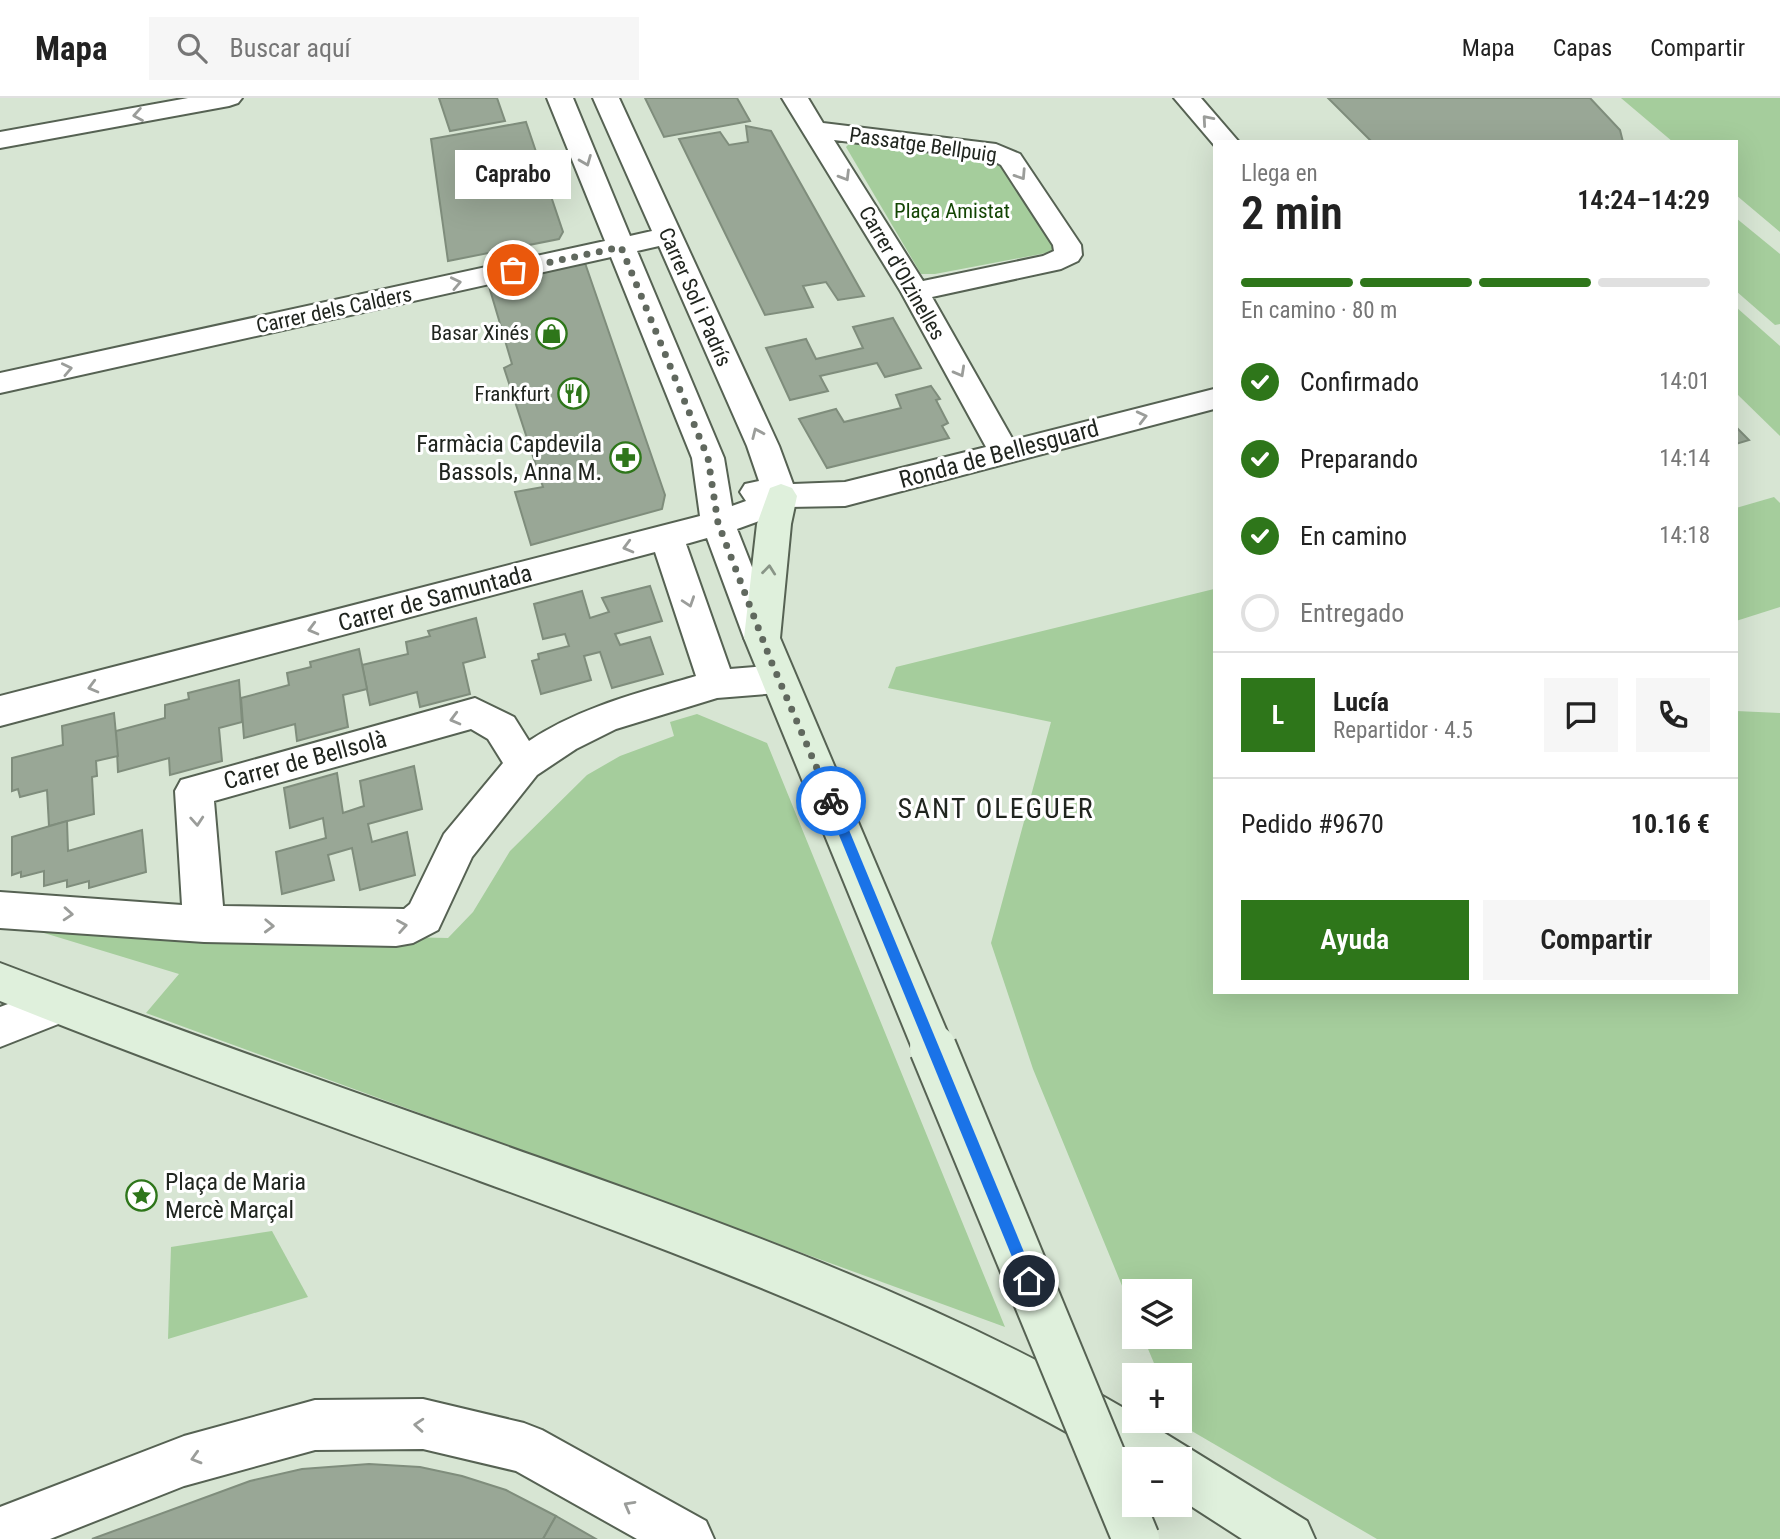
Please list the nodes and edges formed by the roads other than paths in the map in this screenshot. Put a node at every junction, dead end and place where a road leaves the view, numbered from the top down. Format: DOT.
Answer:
graph roads {
  1 [pos="229,98"];
  2 [pos="560,98"];
  3 [pos="606,98"];
  4 [pos="795,98"];
  5 [pos="1188,98"];
  6 [pos="817,130"];
  7 [pos="0,140"];
  8 [pos="1224,140"];
  9 [pos="668,236"];
  10 [pos="621,247"];
  11 [pos="915,292"];
  12 [pos="0,383"];
  13 [pos="1213,399"];
  14 [pos="1004,452"];
  15 [pos="708,458"];
  16 [pos="782,496"];
  17 [pos="718,523"];
  18 [pos="667,537"];
  19 [pos="762,638"];
  20 [pos="778,679"];
  21 [pos="717,684"];
  22 [pos="0,712"];
  23 [pos="524,764"];
  24 [pos="0,910"];
  25 [pos="204,924"];
  26 [pos="0,982"];
  27 [pos="56,1004"];
  28 [pos="0,1027"];
  29 [pos="1142,1447"];
  30 [pos="1192,1478"];
  31 [pos="0,1533"];
  32 [pos="688,1539"];
  33 [pos="1136,1539"];
  34 [pos="1289,1539"];
  1 -- 7 [label="street, one-way"];
  2 -- 10 [label="street, Carrer Sol i Padrís, one-way"];
  3 -- 9 [label="street, Carrer Sol i Padrís"];
  4 -- 6 [label="street, Carrer d'Olzinelles"];
  8 -- 5 [label="street, one-way"];
  6 -- 11 [label="street, Carrer d'Olzinelles, one-way"];
  6 -- 11 [label="street, Passatge Bellpuig, one-way"];
  9 -- 10 [label="street, Carrer dels Calders"];
  16 -- 9 [label="street, Carrer Sol i Padrís, one-way"];
  12 -- 10 [label="street, Carrer dels Calders, one-way"];
  10 -- 15 [label="street, Carrer Sol i Padrís"];
  11 -- 14 [label="street, Carrer d'Olzinelles, one-way"];
  14 -- 13 [label="street, Ronda de Bellesguard, one-way"];
  14 -- 16 [label="street, Ronda de Bellesguard"];
  15 -- 16 [label="street"];
  15 -- 17 [label="street, Carrer Sol i Padrís"];
  16 -- 17 [label="street, Carrer de Samuntada"];
  19 -- 16 [label="main road, one-way"];
  17 -- 18 [label="street, Carrer de Samuntada"];
  17 -- 19 [label="street, Carrer Sol i Padrís"];
  18 -- 21 [label="street, one-way"];
  18 -- 22 [label="street, Carrer de Samuntada, one-way"];
  19 -- 20 [label="main road"];
  20 -- 21 [label="street"];
  20 -- 33 [label="main road, bridge"];
  21 -- 23 [label="street"];
  25 -- 23 [label="street, one-way"];
  23 -- 25 [label="street, Carrer de Bellsolà, one-way"];
  24 -- 25 [label="street, one-way"];
  26 -- 27 [label="main road"];
  27 -- 28 [label="street"];
  27 -- 29 [label="main road"];
  30 -- 34 [label="main road"];
  32 -- 31 [label="street, one-way"];
}
